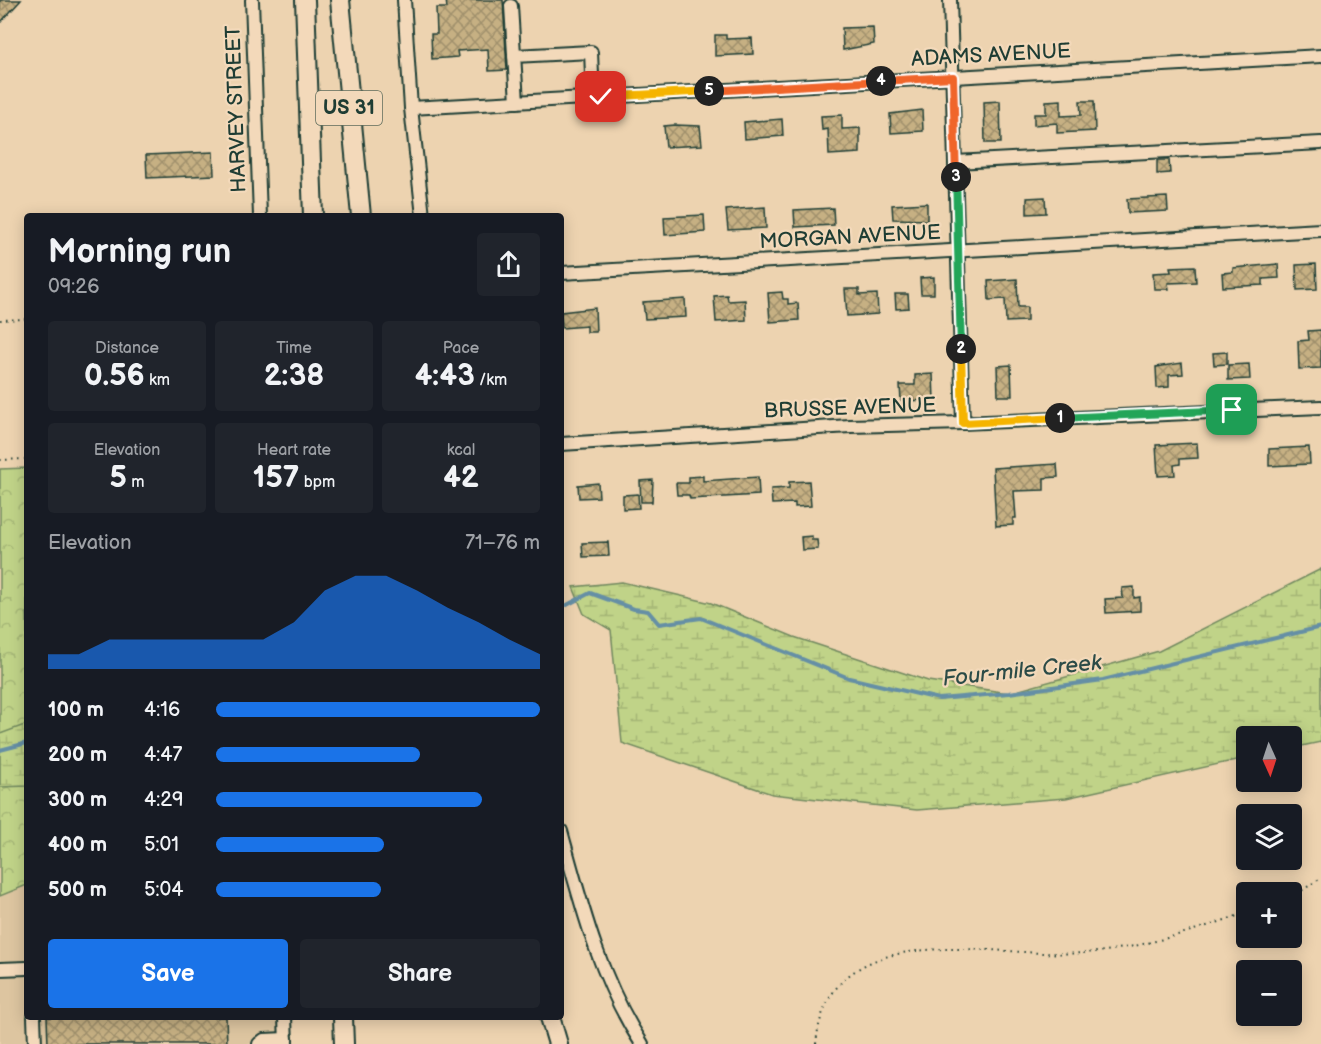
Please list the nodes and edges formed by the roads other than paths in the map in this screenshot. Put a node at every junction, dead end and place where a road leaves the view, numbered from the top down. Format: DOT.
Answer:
graph roads {
  1 [pos="252,0"];
  2 [pos="304,0"];
  3 [pos="340,0"];
  4 [pos="404,0"];
  5 [pos="950,0"];
  6 [pos="511,6"];
  7 [pos="514,56"];
  8 [pos="1321,56"];
  9 [pos="953,77"];
  10 [pos="593,98"];
  11 [pos="517,102"];
  12 [pos="411,108"];
  13 [pos="1321,143"];
  14 [pos="955,162"];
  15 [pos="260,213"];
  16 [pos="313,213"];
  17 [pos="361,213"];
  18 [pos="423,213"];
  19 [pos="1321,230"];
  20 [pos="958,250"];
  21 [pos="564,273"];
  22 [pos="1321,406"];
  23 [pos="963,423"];
  24 [pos="564,444"];
  25 [pos="564,841"];
  26 [pos="24,968"];
  27 [pos="0,969"];
  28 [pos="34,1020"];
  29 [pos="285,1020"];
  30 [pos="343,1020"];
  31 [pos="551,1020"];
  32 [pos="286,1041"];
  33 [pos="35,1044"];
  34 [pos="259,1044"];
  35 [pos="344,1044"];
  36 [pos="558,1044"];
  37 [pos="642,1044"];
  1 -- 15 [label="street, HARVEY STREET"];
  2 -- 16 [label="highway, US 31"];
  3 -- 17 [label="highway, US 31"];
  4 -- 12 [label="street"];
  5 -- 9 [label="street"];
  6 -- 7 [label="street"];
  7 -- 10 [label="street"];
  7 -- 11 [label="street"];
  8 -- 9 [label="street, ADAMS AVENUE"];
  9 -- 10 [label="street, ADAMS AVENUE"];
  9 -- 14 [label="street"];
  10 -- 11 [label="street, ADAMS AVENUE"];
  11 -- 12 [label="street, ADAMS AVENUE"];
  12 -- 18 [label="street"];
  13 -- 14 [label="street"];
  14 -- 20 [label="street"];
  19 -- 20 [label="street, MORGAN AVENUE"];
  20 -- 21 [label="street, MORGAN AVENUE"];
  20 -- 23 [label="street"];
  22 -- 23 [label="street, BRUSSE AVENUE"];
  23 -- 24 [label="street, BRUSSE AVENUE"];
  25 -- 37 [label="street"];
  26 -- 27 [label="street"];
  28 -- 33 [label="street"];
  29 -- 32 [label="street"];
  30 -- 35 [label="highway"];
  31 -- 36 [label="highway"];
  32 -- 34 [label="street"];
}
